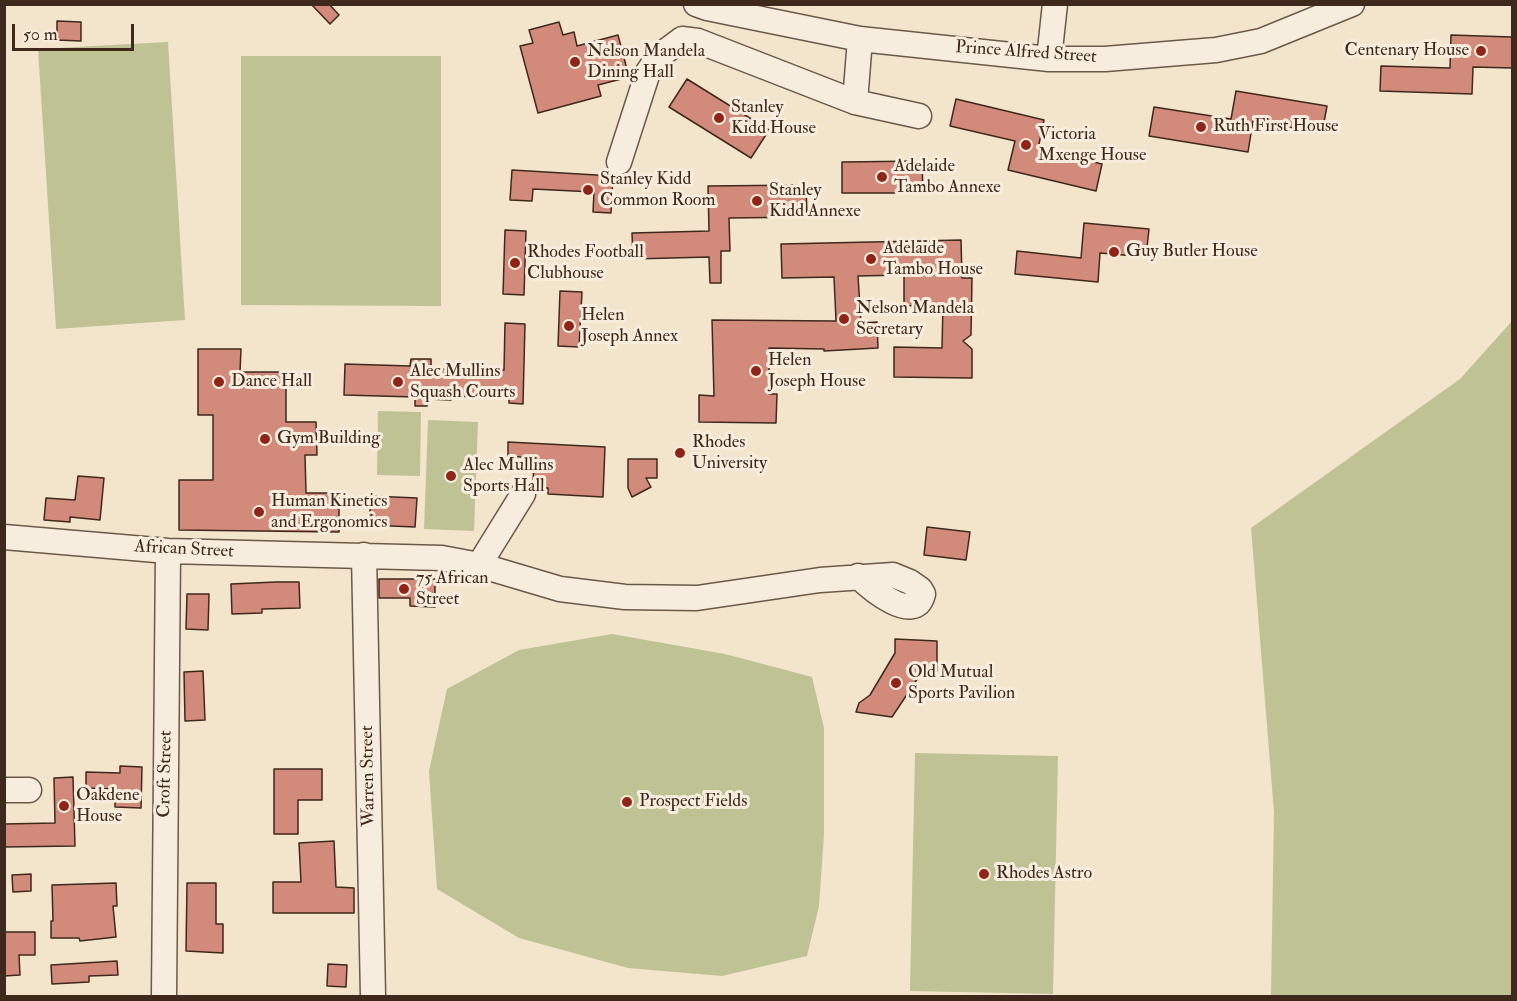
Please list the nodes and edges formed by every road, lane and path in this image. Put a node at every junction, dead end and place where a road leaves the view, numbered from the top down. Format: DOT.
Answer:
graph roads {
  1 [pos="1055,4"];
  2 [pos="1352,4"];
  3 [pos="703,6"];
  4 [pos="860,39"];
  5 [pos="1049,59"];
  6 [pos="855,102"];
  7 [pos="919,116"];
  8 [pos="619,162"];
  9 [pos="523,494"];
  10 [pos="4,537"];
  11 [pos="168,551"];
  12 [pos="364,555"];
  13 [pos="479,565"];
  14 [pos="858,576"];
  15 [pos="4,790"];
  16 [pos="29,790"];
  17 [pos="164,996"];
  18 [pos="373,996"];
  1 -- 5 [label="street"];
  2 -- 5 [label="street, Prince Alfred Street"];
  3 -- 4 [label="street, Prince Alfred Street"];
  4 -- 5 [label="street, Prince Alfred Street"];
  4 -- 6 [label="street"];
  6 -- 7 [label="street"];
  6 -- 8 [label="street"];
  9 -- 13 [label="street"];
  10 -- 11 [label="street, African Street"];
  11 -- 12 [label="street, African Street"];
  11 -- 17 [label="street, Croft Street"];
  12 -- 13 [label="street, African Street"];
  12 -- 18 [label="street, Warren Street"];
  13 -- 14 [label="street, African Street"];
  15 -- 16 [label="street"];
}
